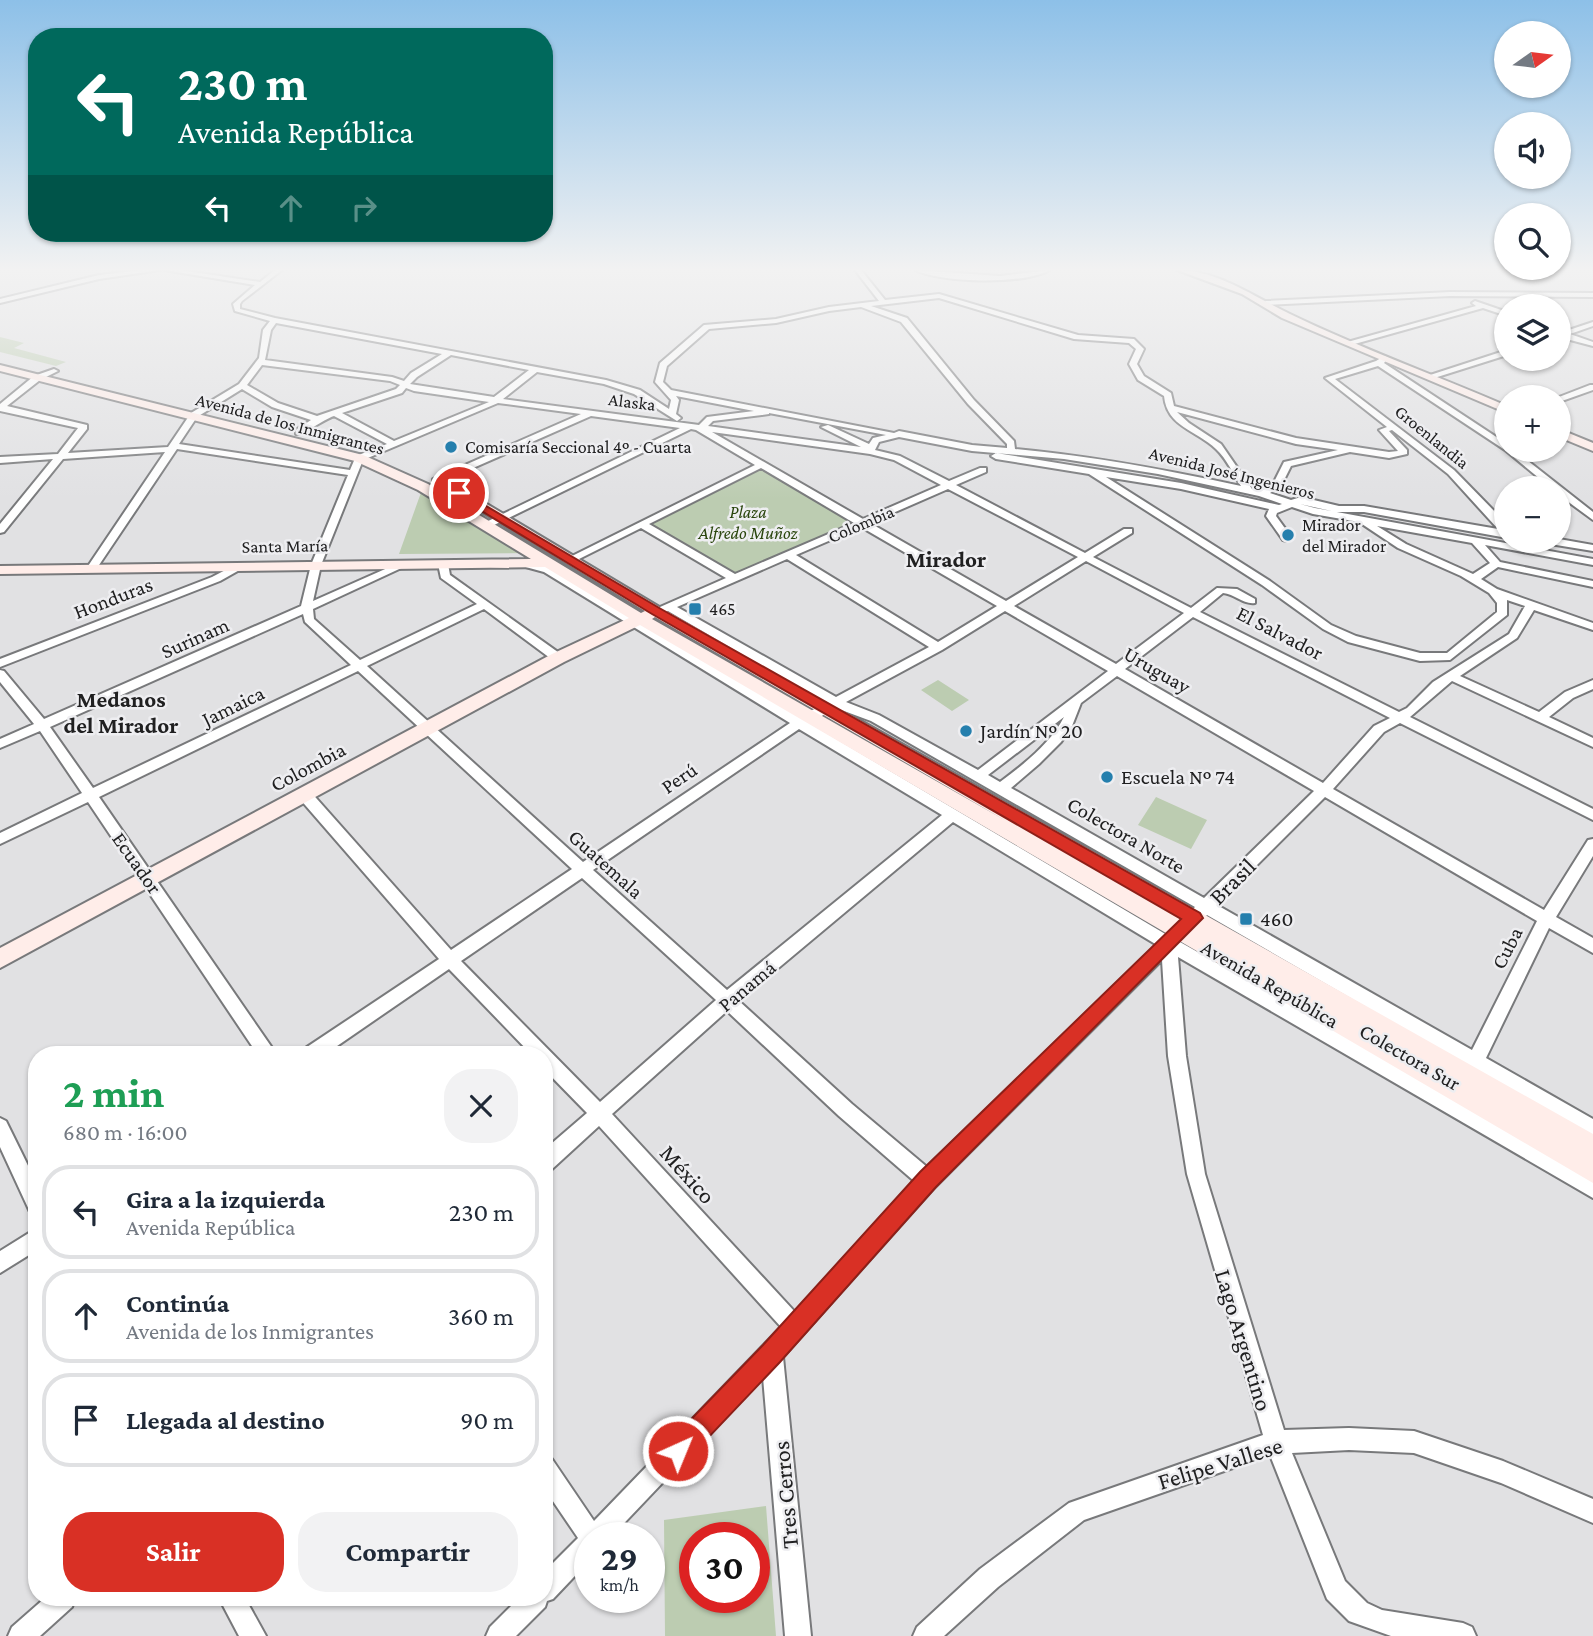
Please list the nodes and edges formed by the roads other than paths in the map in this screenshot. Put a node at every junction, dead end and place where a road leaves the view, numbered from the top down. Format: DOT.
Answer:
graph roads {
  1 [pos="264,346"];
  2 [pos="414,346"];
  3 [pos="683,346"];
  4 [pos="926,346"];
  5 [pos="1137,346"];
  6 [pos="1354,346"];
  7 [pos="449,353"];
  8 [pos="1494,356"];
  9 [pos="0,357"];
  10 [pos="1381,361"];
  11 [pos="261,362"];
  12 [pos="0,368"];
  13 [pos="537,368"];
  14 [pos="54,371"];
  15 [pos="37,377"];
  16 [pos="1428,377"];
  17 [pos="606,382"];
  18 [pos="406,383"];
  19 [pos="242,386"];
  20 [pos="1593,387"];
  21 [pos="507,393"];
  22 [pos="670,393"];
  23 [pos="1571,395"];
  24 [pos="498,400"];
  25 [pos="1494,405"];
  26 [pos="1168,406"];
  27 [pos="0,408"];
  28 [pos="769,411"];
  29 [pos="199,412"];
  30 [pos="335,413"];
  31 [pos="672,414"];
  32 [pos="587,415"];
  33 [pos="317,419"];
  34 [pos="820,421"];
  35 [pos="1395,427"];
  36 [pos="695,428"];
  37 [pos="299,432"];
  38 [pos="899,434"];
  39 [pos="1571,438"];
  40 [pos="1494,439"];
  41 [pos="392,443"];
  42 [pos="174,447"];
  43 [pos="1593,447"];
  44 [pos="972,448"];
  45 [pos="871,450"];
  46 [pos="1011,450"];
  47 [pos="1351,450"];
  48 [pos="365,455"];
  49 [pos="59,456"];
  50 [pos="0,460"];
  51 [pos="1524,462"];
  52 [pos="763,464"];
  53 [pos="983,470"];
  54 [pos="1091,471"];
  55 [pos="354,473"];
  56 [pos="436,481"];
  57 [pos="950,485"];
  58 [pos="1249,492"];
  59 [pos="1262,494"];
  60 [pos="1283,507"];
  61 [pos="1336,509"];
  62 [pos="1593,517"];
  63 [pos="504,518"];
  64 [pos="1361,520"];
  65 [pos="1494,520"];
  66 [pos="863,523"];
  67 [pos="488,525"];
  68 [pos="642,525"];
  69 [pos="0,530"];
  70 [pos="1128,531"];
  71 [pos="1494,532"];
  72 [pos="1287,538"];
  73 [pos="1475,540"];
  74 [pos="1494,542"];
  75 [pos="1571,544"];
  76 [pos="1593,548"];
  77 [pos="534,553"];
  78 [pos="1513,553"];
  79 [pos="1552,553"];
  80 [pos="788,555"];
  81 [pos="552,557"];
  82 [pos="1085,557"];
  83 [pos="571,559"];
  84 [pos="318,560"];
  85 [pos="0,562"];
  86 [pos="1593,562"];
  87 [pos="517,563"];
  88 [pos="405,564"];
  89 [pos="443,564"];
  90 [pos="1496,564"];
  91 [pos="95,565"];
  92 [pos="239,566"];
  93 [pos="1516,568"];
  94 [pos="0,570"];
  95 [pos="735,579"];
  96 [pos="1475,580"];
  97 [pos="1593,584"];
  98 [pos="1493,591"];
  99 [pos="1251,601"];
  100 [pos="1007,605"];
  101 [pos="482,606"];
  102 [pos="1531,606"];
  103 [pos="305,611"];
  104 [pos="1191,612"];
  105 [pos="649,615"];
  106 [pos="1593,627"];
  107 [pos="938,647"];
  108 [pos="558,658"];
  109 [pos="0,663"];
  110 [pos="360,667"];
  111 [pos="1116,669"];
  112 [pos="0,674"];
  113 [pos="1451,676"];
  114 [pos="1593,684"];
  115 [pos="1076,700"];
  116 [pos="818,713"];
  117 [pos="1400,718"];
  118 [pos="1540,718"];
  119 [pos="43,726"];
  120 [pos="428,729"];
  121 [pos="1593,743"];
  122 [pos="0,744"];
  123 [pos="977,777"];
  124 [pos="1000,789"];
  125 [pos="1324,790"];
  126 [pos="304,794"];
  127 [pos="90,796"];
  128 [pos="953,814"];
  129 [pos="1593,815"];
  130 [pos="0,839"];
  131 [pos="1593,845"];
  132 [pos="582,871"];
  133 [pos="148,878"];
  134 [pos="1546,919"];
  135 [pos="1187,925"];
  136 [pos="1593,946"];
  137 [pos="0,959"];
  138 [pos="451,961"];
  139 [pos="730,999"];
  140 [pos="262,1046"];
  141 [pos="324,1046"];
  142 [pos="534,1046"];
  143 [pos="553,1065"];
  144 [pos="1472,1069"];
  145 [pos="601,1115"];
  146 [pos="0,1127"];
  147 [pos="1593,1129"];
  148 [pos="1593,1148"];
  149 [pos="553,1155"];
  150 [pos="1593,1170"];
  151 [pos="928,1180"];
  152 [pos="28,1186"];
  153 [pos="1593,1188"];
  154 [pos="28,1244"];
  155 [pos="0,1263"];
  156 [pos="794,1326"];
  157 [pos="772,1353"];
  158 [pos="1276,1442"];
  159 [pos="553,1481"];
  160 [pos="1593,1511"];
  161 [pos="580,1522"];
  162 [pos="609,1522"];
  163 [pos="574,1559"];
  164 [pos="553,1581"];
  165 [pos="54,1606"];
  166 [pos="236,1606"];
  167 [pos="528,1606"];
  168 [pos="21,1636"];
  169 [pos="253,1636"];
  170 [pos="499,1636"];
  171 [pos="798,1636"];
  172 [pos="926,1636"];
  173 [pos="1463,1636"];
  1 -- 11 [label="street"];
  2 -- 7 [label="street"];
  3 -- 22 [label="street"];
  4 -- 46 [label="street"];
  5 -- 26 [label="street"];
  6 -- 10 [label="street"];
  7 -- 13 [label="street"];
  7 -- 18 [label="street"];
  8 -- 16 [label="street"];
  9 -- 14 [label="street, Avenida de los Inmigrantes"];
  10 -- 16 [label="street"];
  10 -- 35 [label="street, Groenlandia"];
  10 -- 40 [label="street"];
  11 -- 18 [label="street, Alaska"];
  11 -- 19 [label="street"];
  12 -- 15 [label="street, Avenida de los Inmigrantes"];
  13 -- 17 [label="street"];
  13 -- 21 [label="street"];
  14 -- 15 [label="street"];
  14 -- 29 [label="street, Avenida de los Inmigrantes"];
  15 -- 27 [label="street"];
  15 -- 29 [label="street, Avenida de los Inmigrantes"];
  16 -- 25 [label="street"];
  17 -- 22 [label="street, Avenida José Ingenieros"];
  17 -- 31 [label="street"];
  18 -- 21 [label="street, Alaska"];
  18 -- 24 [label="street, Alaska"];
  18 -- 30 [label="street"];
  19 -- 29 [label="street"];
  19 -- 33 [label="street"];
  20 -- 23 [label="street"];
  21 -- 24 [label="street"];
  22 -- 28 [label="street, Avenida José Ingenieros"];
  22 -- 31 [label="street"];
  24 -- 32 [label="street, Alaska"];
  24 -- 41 [label="street"];
  26 -- 47 [label="street"];
  26 -- 58 [label="street"];
  27 -- 49 [label="street"];
  28 -- 34 [label="street, Avenida José Ingenieros"];
  28 -- 36 [label="street"];
  29 -- 37 [label="street, Avenida de los Inmigrantes"];
  29 -- 42 [label="street"];
  29 -- 48 [label="street, Avenida de los Inmigrantes"];
  30 -- 33 [label="street"];
  30 -- 41 [label="street"];
  31 -- 36 [label="street"];
  32 -- 36 [label="street, Alaska"];
  32 -- 56 [label="street"];
  33 -- 37 [label="street"];
  34 -- 38 [label="street, Avenida José Ingenieros"];
  34 -- 45 [label="street"];
  35 -- 47 [label="street"];
  35 -- 65 [label="street, Groenlandia"];
  36 -- 45 [label="street, Alaska"];
  36 -- 52 [label="street, Uruguay"];
  36 -- 63 [label="street"];
  37 -- 48 [label="street, Avenida de los Inmigrantes"];
  38 -- 44 [label="street, Avenida José Ingenieros"];
  38 -- 45 [label="street"];
  39 -- 43 [label="street"];
  41 -- 48 [label="street"];
  42 -- 49 [label="street"];
  42 -- 55 [label="street"];
  42 -- 91 [label="street"];
  44 -- 46 [label="street, Avenida José Ingenieros"];
  44 -- 54 [label="street"];
  45 -- 57 [label="street, El Salvador"];
  46 -- 58 [label="street, Avenida José Ingenieros"];
  47 -- 59 [label="street"];
  48 -- 55 [label="street"];
  48 -- 56 [label="street, Avenida de los Inmigrantes"];
  48 -- 67 [label="street, Avenida de los Inmigrantes"];
  49 -- 50 [label="street"];
  49 -- 69 [label="street"];
  51 -- 62 [label="street"];
  52 -- 66 [label="street, Uruguay"];
  52 -- 68 [label="street"];
  53 -- 57 [label="street, Colombia"];
  54 -- 60 [label="street"];
  54 -- 98 [label="street"];
  55 -- 84 [label="street"];
  56 -- 63 [label="street, Avenida de los Inmigrantes"];
  57 -- 66 [label="street, Colombia"];
  57 -- 82 [label="street, El Salvador"];
  58 -- 59 [label="street, Avenida José Ingenieros"];
  59 -- 60 [label="street, Avenida José Ingenieros"];
  60 -- 61 [label="street"];
  60 -- 64 [label="street, Avenida José Ingenieros"];
  60 -- 72 [label="street"];
  61 -- 64 [label="street"];
  61 -- 71 [label="street"];
  63 -- 67 [label="street"];
  63 -- 81 [label="street, Avenida de los Inmigrantes"];
  64 -- 73 [label="street, Avenida José Ingenieros"];
  64 -- 96 [label="street"];
  66 -- 80 [label="street, Colombia"];
  66 -- 100 [label="street, Uruguay"];
  67 -- 77 [label="street, Avenida de los Inmigrantes"];
  68 -- 83 [label="street"];
  68 -- 95 [label="street"];
  70 -- 82 [label="street, Perú"];
  73 -- 74 [label="street, Avenida José Ingenieros"];
  73 -- 90 [label="street"];
  75 -- 76 [label="street"];
  77 -- 81 [label="street, Santa María"];
  77 -- 84 [label="street, Santa María"];
  78 -- 93 [label="street"];
  79 -- 86 [label="street, Avenida José Ingenieros"];
  80 -- 95 [label="street, Colombia"];
  80 -- 107 [label="street"];
  81 -- 83 [label="street, Avenida República"];
  81 -- 87 [label="street, Santa María"];
  81 -- 105 [label="street, Avenida República"];
  82 -- 100 [label="street, Perú"];
  82 -- 104 [label="street, El Salvador"];
  83 -- 105 [label="street, Avenida República"];
  84 -- 88 [label="street, Santa María"];
  84 -- 91 [label="street, Santa María"];
  84 -- 92 [label="street, Santa María"];
  84 -- 103 [label="street"];
  85 -- 91 [label="street, Santa María"];
  87 -- 89 [label="street, Santa María"];
  87 -- 105 [label="street"];
  88 -- 89 [label="street, Santa María"];
  88 -- 103 [label="street, Surinam"];
  89 -- 101 [label="street"];
  90 -- 93 [label="street"];
  90 -- 96 [label="street"];
  91 -- 92 [label="street, Santa María"];
  91 -- 94 [label="street, Santa María"];
  92 -- 109 [label="street, Honduras"];
  93 -- 97 [label="street"];
  95 -- 105 [label="street, Colombia"];
  96 -- 98 [label="street"];
  98 -- 102 [label="street"];
  99 -- 104 [label="street"];
  100 -- 107 [label="street, Perú"];
  100 -- 111 [label="street, Uruguay"];
  101 -- 108 [label="street"];
  101 -- 110 [label="street, Jamaica"];
  102 -- 106 [label="street"];
  102 -- 113 [label="street, Brasil"];
  103 -- 110 [label="street, Guatemala"];
  103 -- 119 [label="street, Surinam"];
  104 -- 111 [label="street"];
  104 -- 117 [label="street, El Salvador"];
  105 -- 108 [label="street, Colombia"];
  105 -- 116 [label="street, Avenida República"];
  105 -- 116 [label="street, Colectora Norte"];
  107 -- 116 [label="street, Perú"];
  108 -- 120 [label="street, Colombia"];
  110 -- 120 [label="street, Guatemala"];
  110 -- 127 [label="street, Jamaica"];
  111 -- 115 [label="street"];
  111 -- 125 [label="street, Uruguay"];
  112 -- 119 [label="street, Ecuador"];
  113 -- 117 [label="street, Brasil"];
  113 -- 118 [label="street"];
  114 -- 118 [label="street"];
  115 -- 123 [label="street"];
  115 -- 124 [label="street"];
  116 -- 123 [label="street, Colectora Norte"];
  116 -- 128 [label="street, Colectora Sur"];
  116 -- 132 [label="street, Perú"];
  116 -- 135 [label="street, Avenida República"];
  117 -- 125 [label="street, Brasil"];
  117 -- 129 [label="street, El Salvador"];
  118 -- 121 [label="street"];
  119 -- 122 [label="street, Surinam"];
  119 -- 127 [label="street, Ecuador"];
  120 -- 126 [label="street, Colombia"];
  120 -- 132 [label="street, Guatemala"];
  123 -- 124 [label="street, Colectora Norte"];
  124 -- 135 [label="street, Colectora Norte"];
  125 -- 134 [label="street, Uruguay"];
  125 -- 135 [label="street, Brasil"];
  126 -- 133 [label="street, Colombia"];
  126 -- 138 [label="street, México"];
  127 -- 130 [label="street, Jamaica"];
  127 -- 133 [label="street, Ecuador"];
  128 -- 135 [label="street, Colectora Sur"];
  128 -- 139 [label="street, Panamá"];
  131 -- 134 [label="street, Cuba"];
  132 -- 138 [label="street, Perú"];
  132 -- 139 [label="street, Guatemala"];
  133 -- 137 [label="street, Colombia"];
  133 -- 140 [label="street, Ecuador"];
  134 -- 136 [label="street, Uruguay"];
  134 -- 144 [label="street, Cuba"];
  135 -- 144 [label="street, Avenida República"];
  135 -- 150 [label="street, Avenida República"];
  135 -- 151 [label="street, Brasil"];
  135 -- 153 [label="street, Colectora Sur"];
  135 -- 158 [label="street, Lago Argentino"];
  138 -- 141 [label="street, Perú"];
  138 -- 142 [label="street, México"];
  139 -- 145 [label="street, Panamá"];
  139 -- 151 [label="street, Guatemala"];
  143 -- 145 [label="street, México"];
  144 -- 147 [label="street"];
  144 -- 148 [label="street, Avenida República"];
  145 -- 149 [label="street, Panamá"];
  145 -- 156 [label="street, México"];
  146 -- 152 [label="street"];
  151 -- 156 [label="street, Brasil"];
  154 -- 155 [label="street"];
  156 -- 157 [label="street, Brasil"];
  157 -- 162 [label="street, Brasil"];
  157 -- 171 [label="street, Tres Cerros"];
  158 -- 160 [label="street, Felipe Vallese"];
  158 -- 172 [label="street, Felipe Vallese"];
  158 -- 173 [label="street, Lago Argentino"];
  159 -- 161 [label="street"];
  163 -- 164 [label="street, Brasil"];
  165 -- 168 [label="street"];
  166 -- 169 [label="street"];
  167 -- 170 [label="street"];
}
